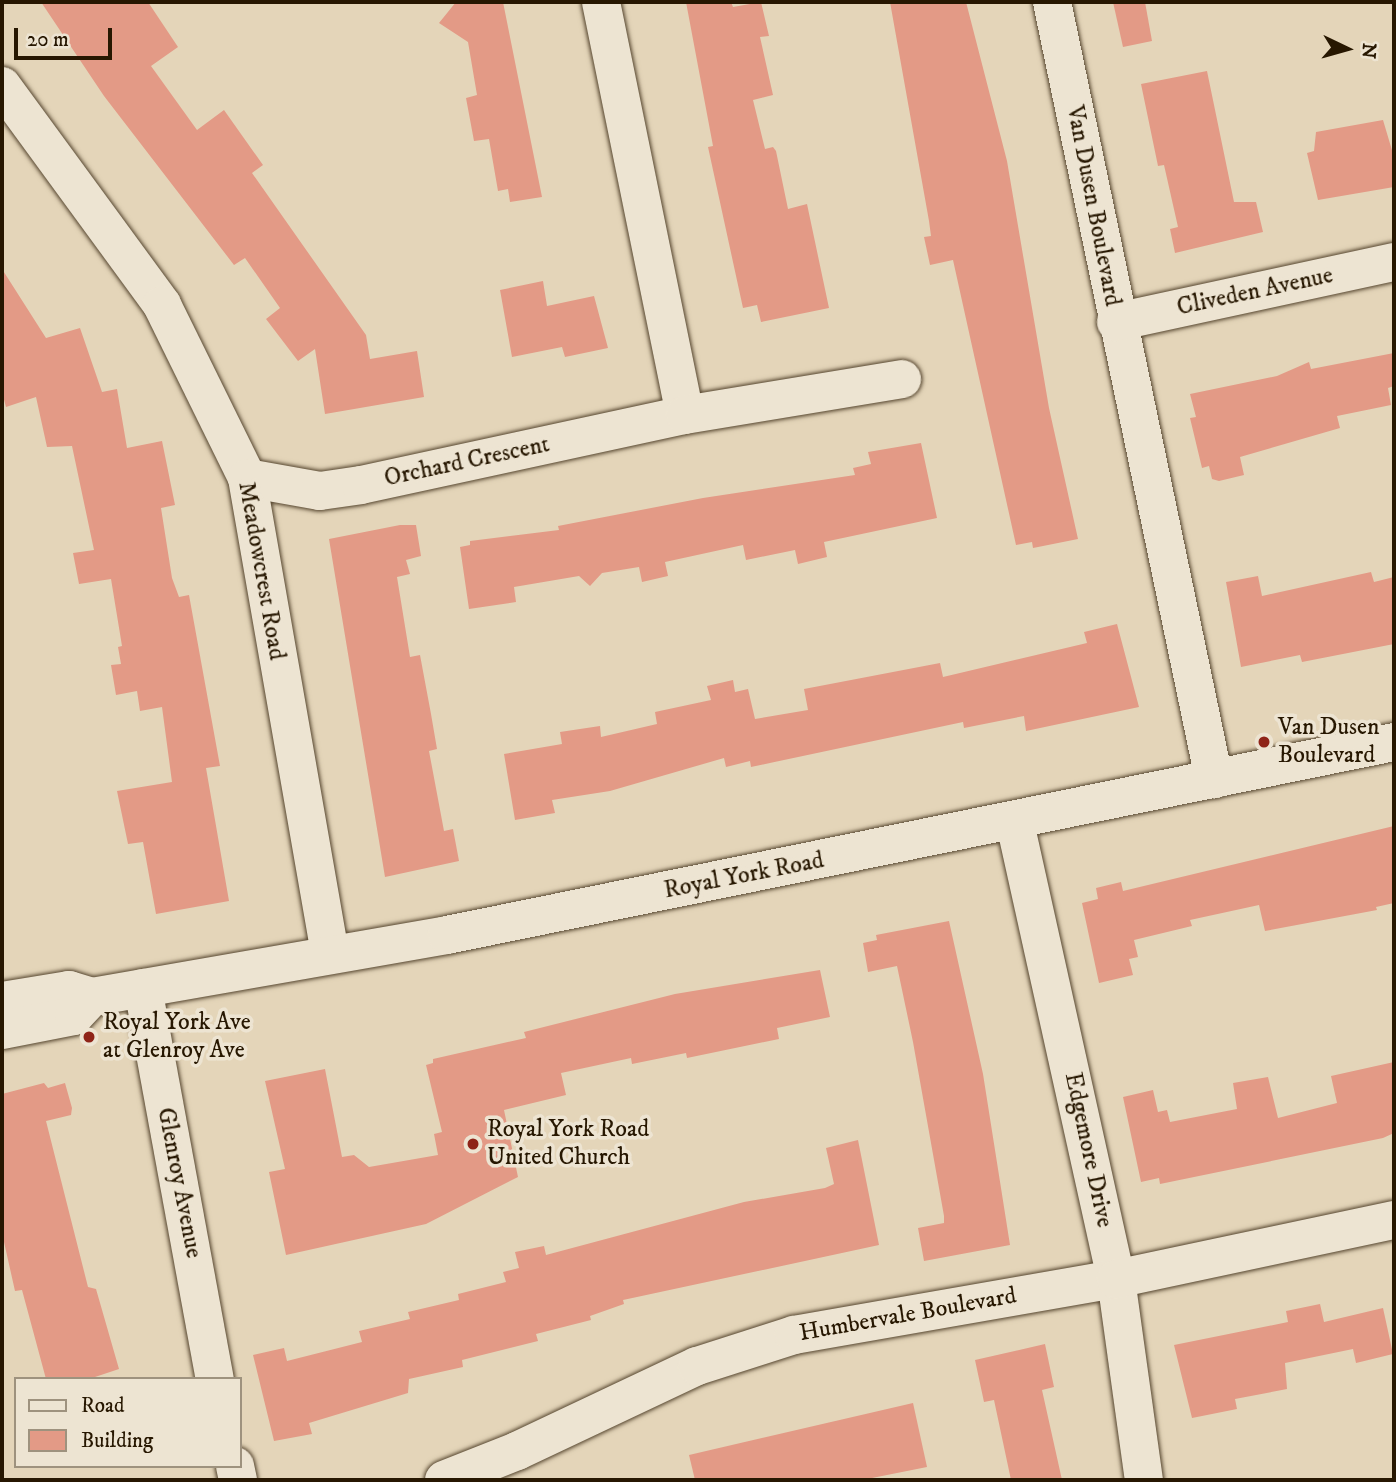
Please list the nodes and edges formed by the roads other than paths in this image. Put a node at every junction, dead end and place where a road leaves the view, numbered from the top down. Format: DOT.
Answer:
graph roads {
  1 [pos="601,2"];
  2 [pos="1052,2"];
  3 [pos="2,86"];
  4 [pos="1394,262"];
  5 [pos="1116,322"];
  6 [pos="902,379"];
  7 [pos="685,415"];
  8 [pos="247,478"];
  9 [pos="1394,742"];
  10 [pos="1214,779"];
  11 [pos="1016,823"];
  12 [pos="330,956"];
  13 [pos="143,988"];
  14 [pos="92,997"];
  15 [pos="2,1002"];
  16 [pos="2,1030"];
  17 [pos="1394,1220"];
  18 [pos="1116,1279"];
  19 [pos="215,1377"];
  20 [pos="444,1480"];
  21 [pos="1144,1480"];
  1 -- 7 [label="street"];
  2 -- 5 [label="street, Van Dusen Boulevard"];
  3 -- 8 [label="street, Meadowcrest Road"];
  4 -- 5 [label="street, Cliveden Avenue"];
  5 -- 10 [label="street, Van Dusen Boulevard"];
  6 -- 7 [label="street, Orchard Crescent"];
  7 -- 8 [label="street, Orchard Crescent"];
  8 -- 12 [label="street, Meadowcrest Road"];
  9 -- 10 [label="street, Royal York Road"];
  10 -- 11 [label="street, Royal York Road"];
  11 -- 12 [label="street, Royal York Road"];
  11 -- 18 [label="street, Edgemore Drive"];
  12 -- 13 [label="street, Royal York Road"];
  13 -- 14 [label="street, Royal York Road"];
  13 -- 19 [label="street, Glenroy Avenue"];
  14 -- 15 [label="street, Royal York Road"];
  14 -- 16 [label="street, Royal York Road"];
  17 -- 18 [label="street, Humbervale Boulevard"];
  18 -- 20 [label="street, Humbervale Boulevard"];
  18 -- 21 [label="street, Edgemore Drive"];
}
